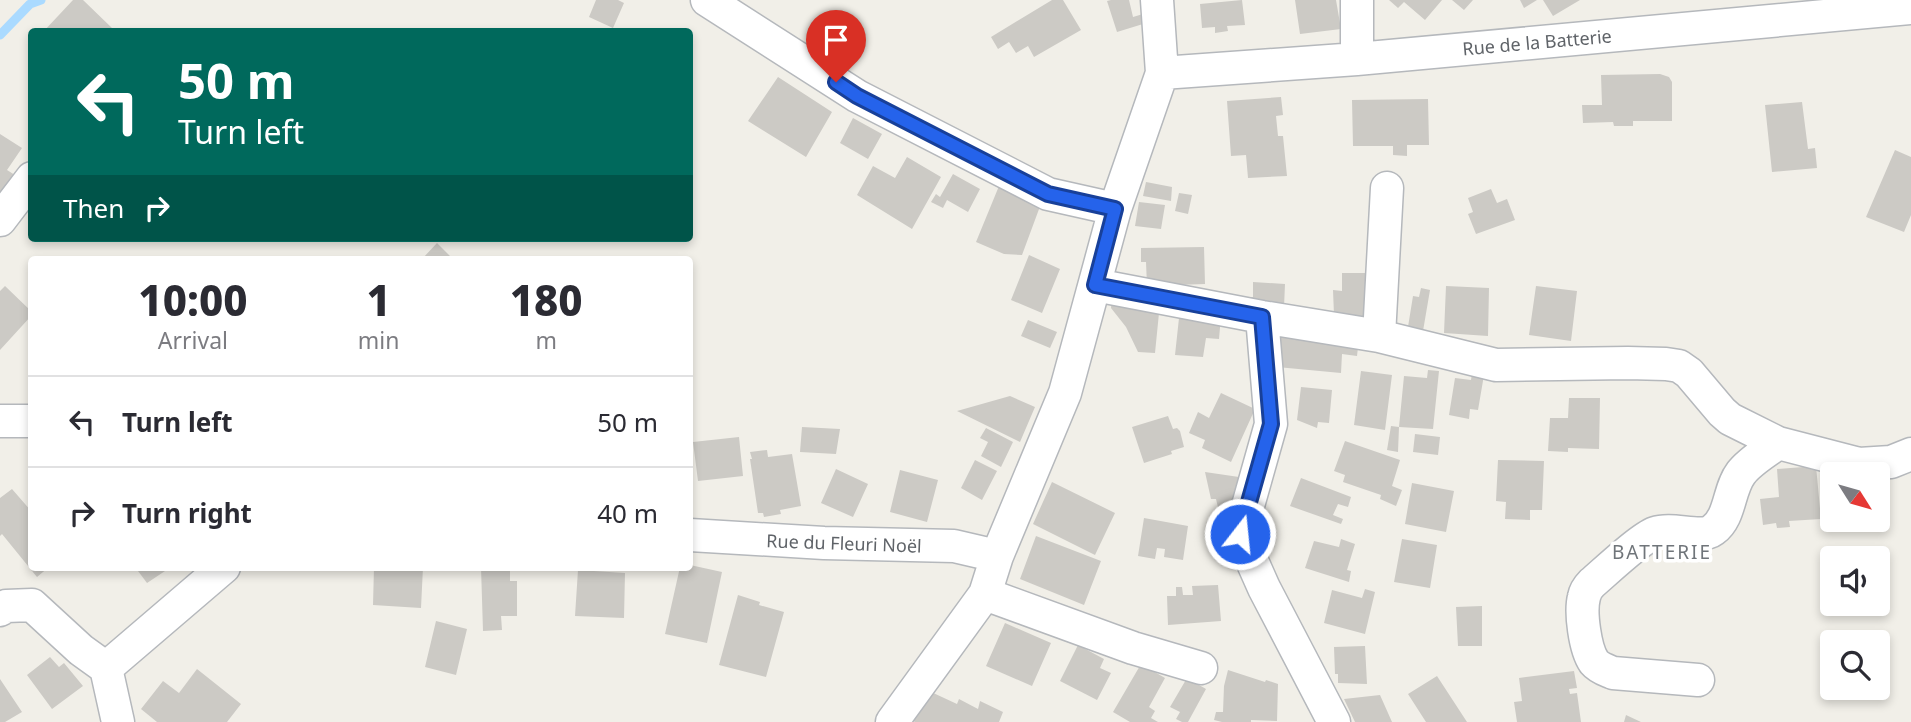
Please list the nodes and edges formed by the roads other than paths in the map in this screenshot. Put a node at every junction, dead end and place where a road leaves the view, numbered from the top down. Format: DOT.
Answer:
graph roads {
  1 [pos="707,0"];
  2 [pos="1357,0"];
  3 [pos="1159,2"];
  4 [pos="1911,8"];
  5 [pos="1742,12"];
  6 [pos="1357,59"];
  7 [pos="1162,73"];
  8 [pos="28,183"];
  9 [pos="1387,188"];
  10 [pos="1115,209"];
  11 [pos="0,220"];
  12 [pos="1095,285"];
  13 [pos="1262,317"];
  14 [pos="1379,336"];
  15 [pos="0,421"];
  16 [pos="28,421"];
  17 [pos="1779,443"];
  18 [pos="1911,454"];
  19 [pos="693,535"];
  20 [pos="996,556"];
  21 [pos="219,571"];
  22 [pos="985,594"];
  23 [pos="0,610"];
  24 [pos="106,668"];
  25 [pos="1201,668"];
  26 [pos="1698,680"];
  27 [pos="124,719"];
  28 [pos="892,722"];
  29 [pos="1334,722"];
  1 -- 10 [label="street"];
  2 -- 6 [label="street"];
  3 -- 7 [label="street"];
  4 -- 5 [label="street, Rue de la Batterie"];
  5 -- 6 [label="street, Rue de la Batterie"];
  6 -- 7 [label="street, Rue de la Batterie"];
  7 -- 10 [label="street"];
  8 -- 11 [label="street"];
  9 -- 14 [label="street"];
  10 -- 12 [label="street"];
  12 -- 13 [label="street"];
  12 -- 20 [label="street"];
  13 -- 14 [label="street"];
  13 -- 29 [label="street"];
  14 -- 17 [label="street"];
  15 -- 16 [label="street"];
  17 -- 18 [label="street"];
  17 -- 26 [label="street"];
  19 -- 20 [label="street, Rue du Fleuri Noël"];
  20 -- 22 [label="street"];
  21 -- 24 [label="street"];
  22 -- 25 [label="street"];
  22 -- 28 [label="street"];
  23 -- 24 [label="street"];
  24 -- 27 [label="street"];
}
